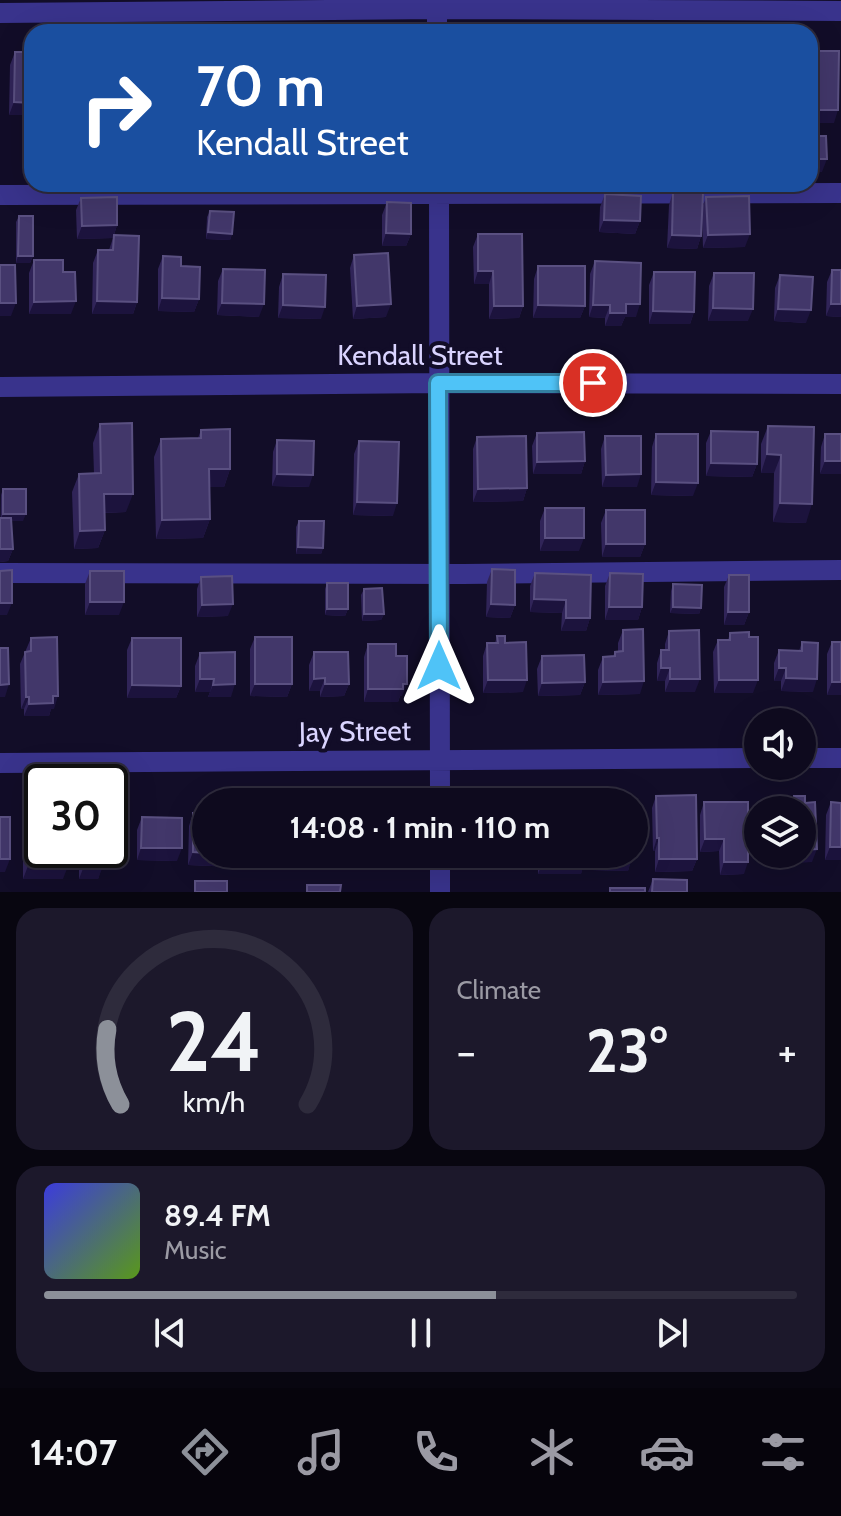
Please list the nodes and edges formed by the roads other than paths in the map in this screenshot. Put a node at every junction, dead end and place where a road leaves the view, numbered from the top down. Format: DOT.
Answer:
graph roads {
  1 [pos="437,5"];
  2 [pos="841,11"];
  3 [pos="0,13"];
  4 [pos="220,192"];
  5 [pos="439,192"];
  6 [pos="740,192"];
  7 [pos="841,193"];
  8 [pos="0,195"];
  9 [pos="438,383"];
  10 [pos="841,384"];
  11 [pos="0,387"];
  12 [pos="841,570"];
  13 [pos="0,573"];
  14 [pos="439,574"];
  15 [pos="439,758"];
  16 [pos="744,758"];
  17 [pos="816,758"];
  18 [pos="841,758"];
  19 [pos="0,763"];
  20 [pos="440,788"];
  21 [pos="440,868"];
  22 [pos="440,892"];
  1 -- 2 [label="street"];
  1 -- 3 [label="street"];
  4 -- 8 [label="street"];
  5 -- 9 [label="street"];
  6 -- 7 [label="street"];
  9 -- 10 [label="street, Kendall Street"];
  9 -- 11 [label="street, Kendall Street"];
  9 -- 14 [label="street"];
  12 -- 14 [label="street"];
  13 -- 14 [label="street"];
  14 -- 15 [label="street"];
  15 -- 16 [label="street, Jay Street"];
  15 -- 19 [label="street, Jay Street"];
  15 -- 20 [label="street"];
  17 -- 18 [label="street"];
  21 -- 22 [label="street"];
}
